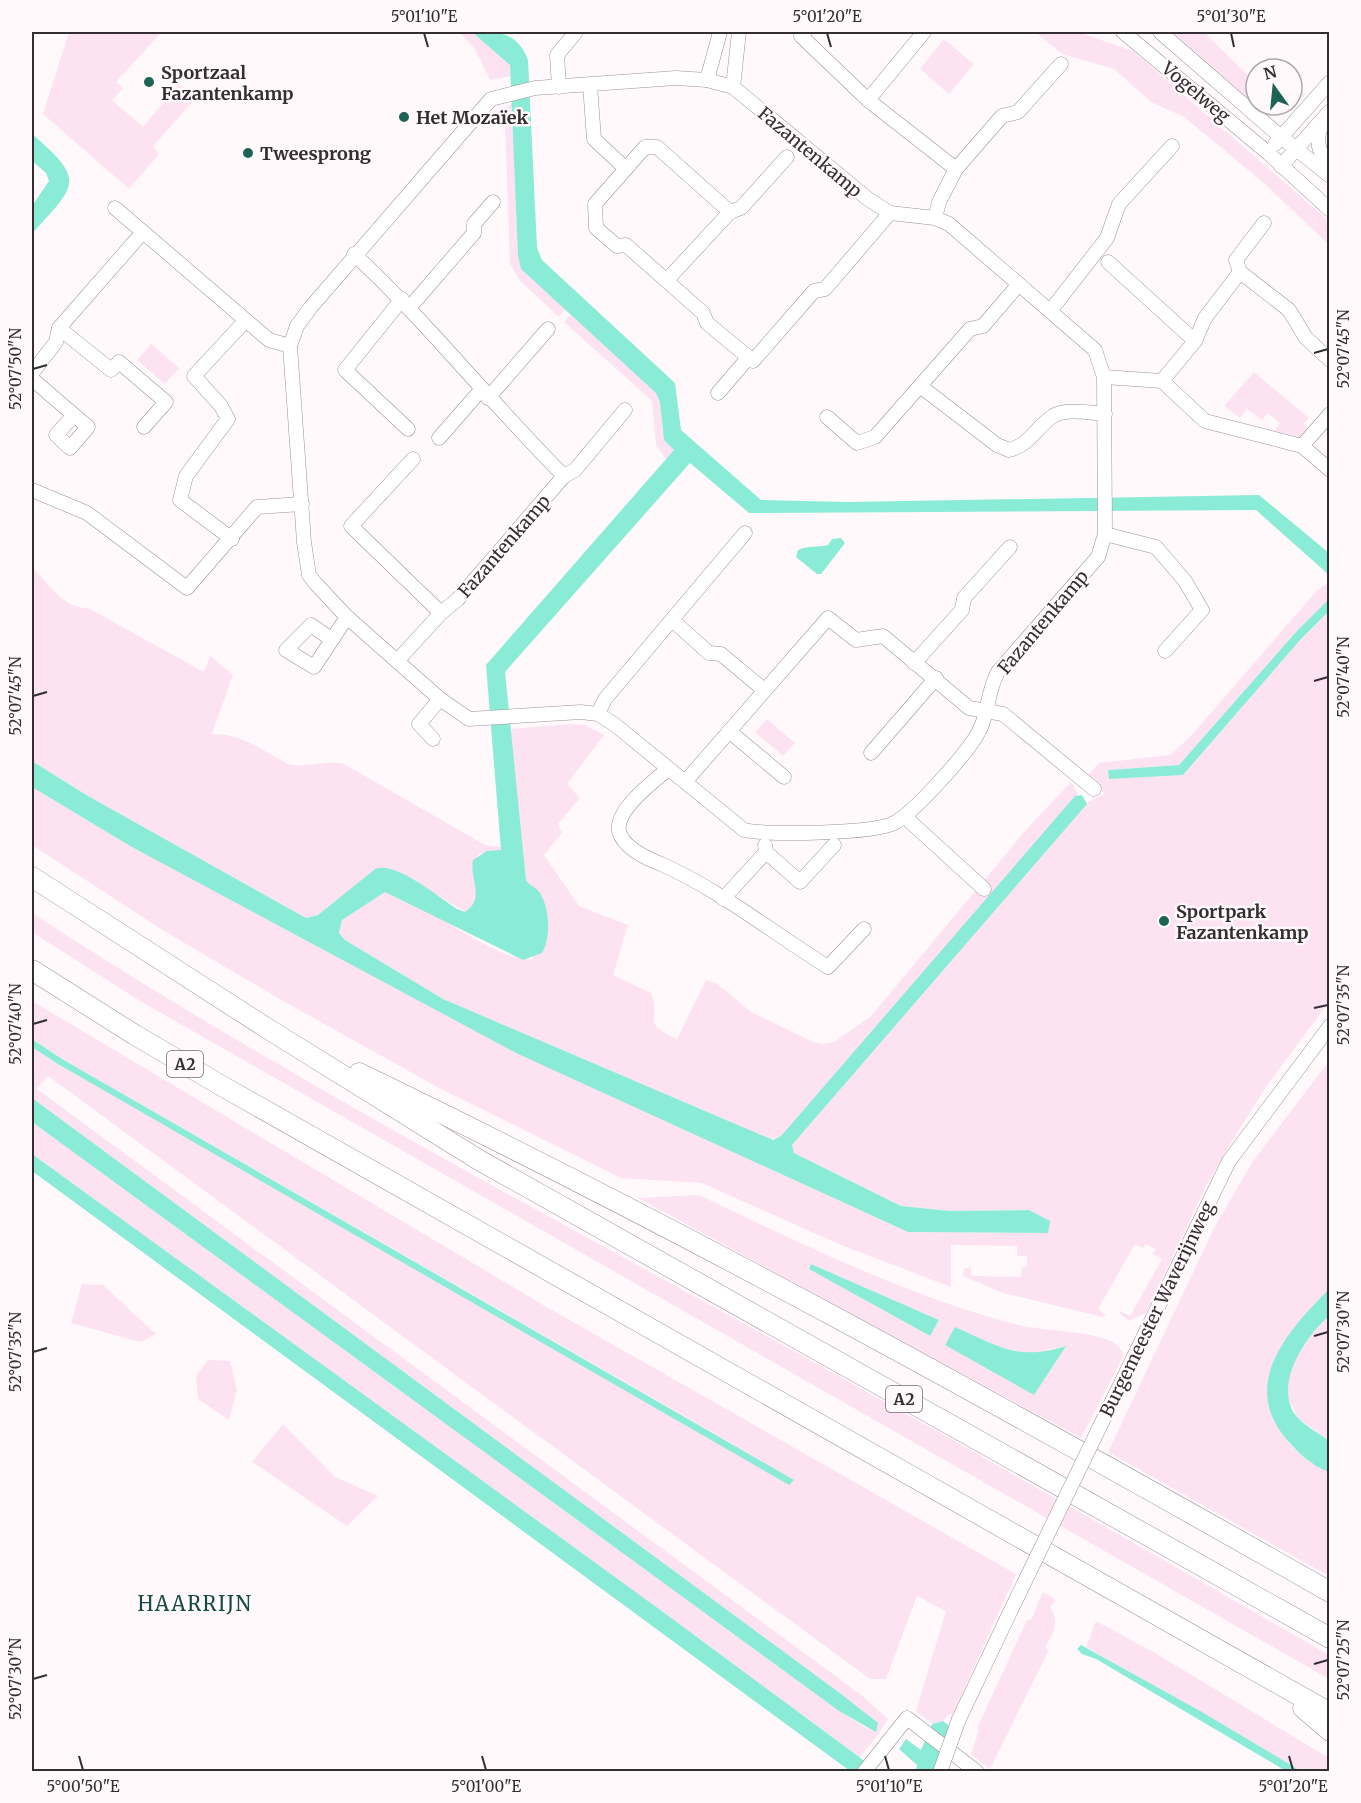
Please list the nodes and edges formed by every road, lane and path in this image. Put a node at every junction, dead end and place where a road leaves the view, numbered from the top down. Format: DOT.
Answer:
graph roads {
  1 [pos="576,32"];
  2 [pos="720,32"];
  3 [pos="739,32"];
  4 [pos="805,32"];
  5 [pos="924,32"];
  6 [pos="1123,32"];
  7 [pos="1160,32"];
  8 [pos="1061,64"];
  9 [pos="707,80"];
  10 [pos="1329,82"];
  11 [pos="590,85"];
  12 [pos="559,87"];
  13 [pos="733,87"];
  14 [pos="868,100"];
  15 [pos="1329,112"];
  16 [pos="1281,137"];
  17 [pos="1172,146"];
  18 [pos="1295,149"];
  19 [pos="1268,153"];
  20 [pos="787,157"];
  21 [pos="1281,166"];
  22 [pos="1329,166"];
  23 [pos="626,169"];
  24 [pos="956,169"];
  25 [pos="1329,176"];
  26 [pos="493,202"];
  27 [pos="116,208"];
  28 [pos="1329,210"];
  29 [pos="730,212"];
  30 [pos="890,213"];
  31 [pos="934,218"];
  32 [pos="1264,223"];
  33 [pos="143,232"];
  34 [pos="354,254"];
  35 [pos="1108,262"];
  36 [pos="1240,272"];
  37 [pos="667,280"];
  38 [pos="1019,284"];
  39 [pos="406,303"];
  40 [pos="1051,310"];
  41 [pos="245,321"];
  42 [pos="59,328"];
  43 [pos="548,329"];
  44 [pos="1195,342"];
  45 [pos="290,346"];
  46 [pos="748,358"];
  47 [pos="1329,360"];
  48 [pos="32,373"];
  49 [pos="1104,378"];
  50 [pos="32,379"];
  51 [pos="1162,381"];
  52 [pos="920,386"];
  53 [pos="718,393"];
  54 [pos="485,394"];
  55 [pos="625,410"];
  56 [pos="1105,414"];
  57 [pos="1329,414"];
  58 [pos="74,415"];
  59 [pos="828,417"];
  60 [pos="144,427"];
  61 [pos="408,429"];
  62 [pos="439,438"];
  63 [pos="1302,446"];
  64 [pos="413,459"];
  65 [pos="1329,470"];
  66 [pos="564,476"];
  67 [pos="32,490"];
  68 [pos="302,504"];
  69 [pos="745,533"];
  70 [pos="1105,534"];
  71 [pos="232,539"];
  72 [pos="1010,547"];
  73 [pos="441,613"];
  74 [pos="347,617"];
  75 [pos="672,620"];
  76 [pos="331,639"];
  77 [pos="1166,651"];
  78 [pos="398,660"];
  79 [pos="914,663"];
  80 [pos="936,678"];
  81 [pos="764,690"];
  82 [pos="440,699"];
  83 [pos="984,711"];
  84 [pos="598,714"];
  85 [pos="729,731"];
  86 [pos="433,739"];
  87 [pos="871,753"];
  88 [pos="668,769"];
  89 [pos="784,777"];
  90 [pos="686,782"];
  91 [pos="1094,789"];
  92 [pos="905,817"];
  93 [pos="764,834"];
  94 [pos="834,845"];
  95 [pos="766,852"];
  96 [pos="32,878"];
  97 [pos="984,889"];
  98 [pos="723,899"];
  99 [pos="864,929"];
  100 [pos="32,970"];
  101 [pos="1329,1026"];
  102 [pos="265,1027"];
  103 [pos="1329,1592"];
  104 [pos="1329,1638"];
  105 [pos="1272,1680"];
  106 [pos="1329,1713"];
  107 [pos="1329,1731"];
  108 [pos="864,1772"];
  109 [pos="940,1772"];
  110 [pos="977,1772"];
  1 -- 12 [label="street"];
  2 -- 9 [label="street"];
  3 -- 13 [label="street"];
  4 -- 14 [label="street"];
  5 -- 14 [label="street"];
  6 -- 19 [label="street, Vogelweg"];
  7 -- 16 [label="street, Vogelweg"];
  8 -- 24 [label="street"];
  9 -- 11 [label="street, Fazantenkamp"];
  9 -- 13 [label="street, Fazantenkamp"];
  10 -- 16 [label="street"];
  11 -- 12 [label="street, Fazantenkamp"];
  11 -- 23 [label="street"];
  12 -- 34 [label="street, Fazantenkamp"];
  13 -- 30 [label="street, Fazantenkamp"];
  14 -- 24 [label="street"];
  15 -- 18 [label="street"];
  15 -- 22 [label="street"];
  16 -- 18 [label="street, Vogelweg"];
  16 -- 19 [label="street"];
  17 -- 40 [label="street"];
  18 -- 21 [label="street"];
  18 -- 25 [label="street, Vogelweg"];
  19 -- 21 [label="street, Vogelweg"];
  20 -- 29 [label="street, Fazantenkamp"];
  21 -- 28 [label="street, Vogelweg"];
  23 -- 29 [label="street"];
  23 -- 37 [label="street"];
  24 -- 31 [label="street"];
  26 -- 39 [label="street"];
  27 -- 33 [label="street"];
  29 -- 37 [label="street, Fazantenkamp"];
  30 -- 31 [label="street, Fazantenkamp"];
  30 -- 46 [label="street"];
  31 -- 38 [label="street, Fazantenkamp"];
  32 -- 36 [label="street"];
  33 -- 41 [label="street"];
  33 -- 42 [label="street"];
  34 -- 39 [label="street"];
  34 -- 45 [label="street, Fazantenkamp"];
  35 -- 44 [label="street"];
  36 -- 44 [label="street"];
  36 -- 47 [label="street"];
  37 -- 46 [label="street"];
  38 -- 40 [label="street, Fazantenkamp"];
  38 -- 52 [label="street"];
  39 -- 54 [label="street"];
  39 -- 61 [label="street"];
  40 -- 49 [label="street, Fazantenkamp"];
  41 -- 45 [label="street"];
  41 -- 71 [label="street"];
  42 -- 48 [label="street"];
  42 -- 60 [label="street"];
  43 -- 54 [label="street"];
  44 -- 51 [label="street"];
  45 -- 68 [label="street, Fazantenkamp"];
  46 -- 53 [label="street"];
  49 -- 51 [label="street"];
  49 -- 56 [label="street, Fazantenkamp"];
  50 -- 58 [label="street"];
  51 -- 63 [label="street"];
  52 -- 56 [label="street"];
  52 -- 59 [label="street"];
  54 -- 62 [label="street"];
  54 -- 66 [label="street"];
  55 -- 66 [label="street, Fazantenkamp"];
  56 -- 70 [label="street, Fazantenkamp"];
  57 -- 63 [label="street"];
  63 -- 65 [label="street"];
  64 -- 73 [label="street, Fazantenkamp"];
  66 -- 73 [label="street, Fazantenkamp"];
  67 -- 71 [label="street"];
  68 -- 71 [label="street"];
  68 -- 74 [label="street, Fazantenkamp"];
  69 -- 75 [label="street"];
  70 -- 77 [label="street"];
  70 -- 83 [label="street, Fazantenkamp"];
  72 -- 79 [label="street"];
  73 -- 78 [label="street, Fazantenkamp"];
  74 -- 76 [label="street"];
  74 -- 78 [label="street, Fazantenkamp"];
  75 -- 81 [label="street"];
  75 -- 84 [label="street"];
  78 -- 82 [label="street, Fazantenkamp"];
  79 -- 80 [label="street"];
  79 -- 81 [label="street"];
  80 -- 83 [label="street"];
  80 -- 87 [label="street"];
  81 -- 85 [label="street"];
  82 -- 84 [label="street, Fazantenkamp"];
  82 -- 86 [label="street"];
  83 -- 91 [label="street"];
  83 -- 92 [label="street, Fazantenkamp"];
  84 -- 88 [label="street, Fazantenkamp"];
  85 -- 89 [label="street"];
  85 -- 90 [label="street"];
  88 -- 90 [label="street, Fazantenkamp"];
  88 -- 98 [label="street"];
  90 -- 93 [label="street, Fazantenkamp"];
  92 -- 93 [label="street, Fazantenkamp"];
  92 -- 97 [label="street"];
  93 -- 95 [label="street"];
  94 -- 95 [label="street"];
  95 -- 98 [label="street"];
  96 -- 102 [label="highway, A2"];
  98 -- 99 [label="street"];
  100 -- 105 [label="highway, A2"];
  101 -- 109 [label="street, Burgemeester Waverijnweg, bridge"];
  102 -- 103 [label="highway, A2"];
  102 -- 104 [label="highway, A2"];
  105 -- 106 [label="highway, A2"];
  105 -- 107 [label="highway, A2"];
  108 -- 110 [label="street"];
}
